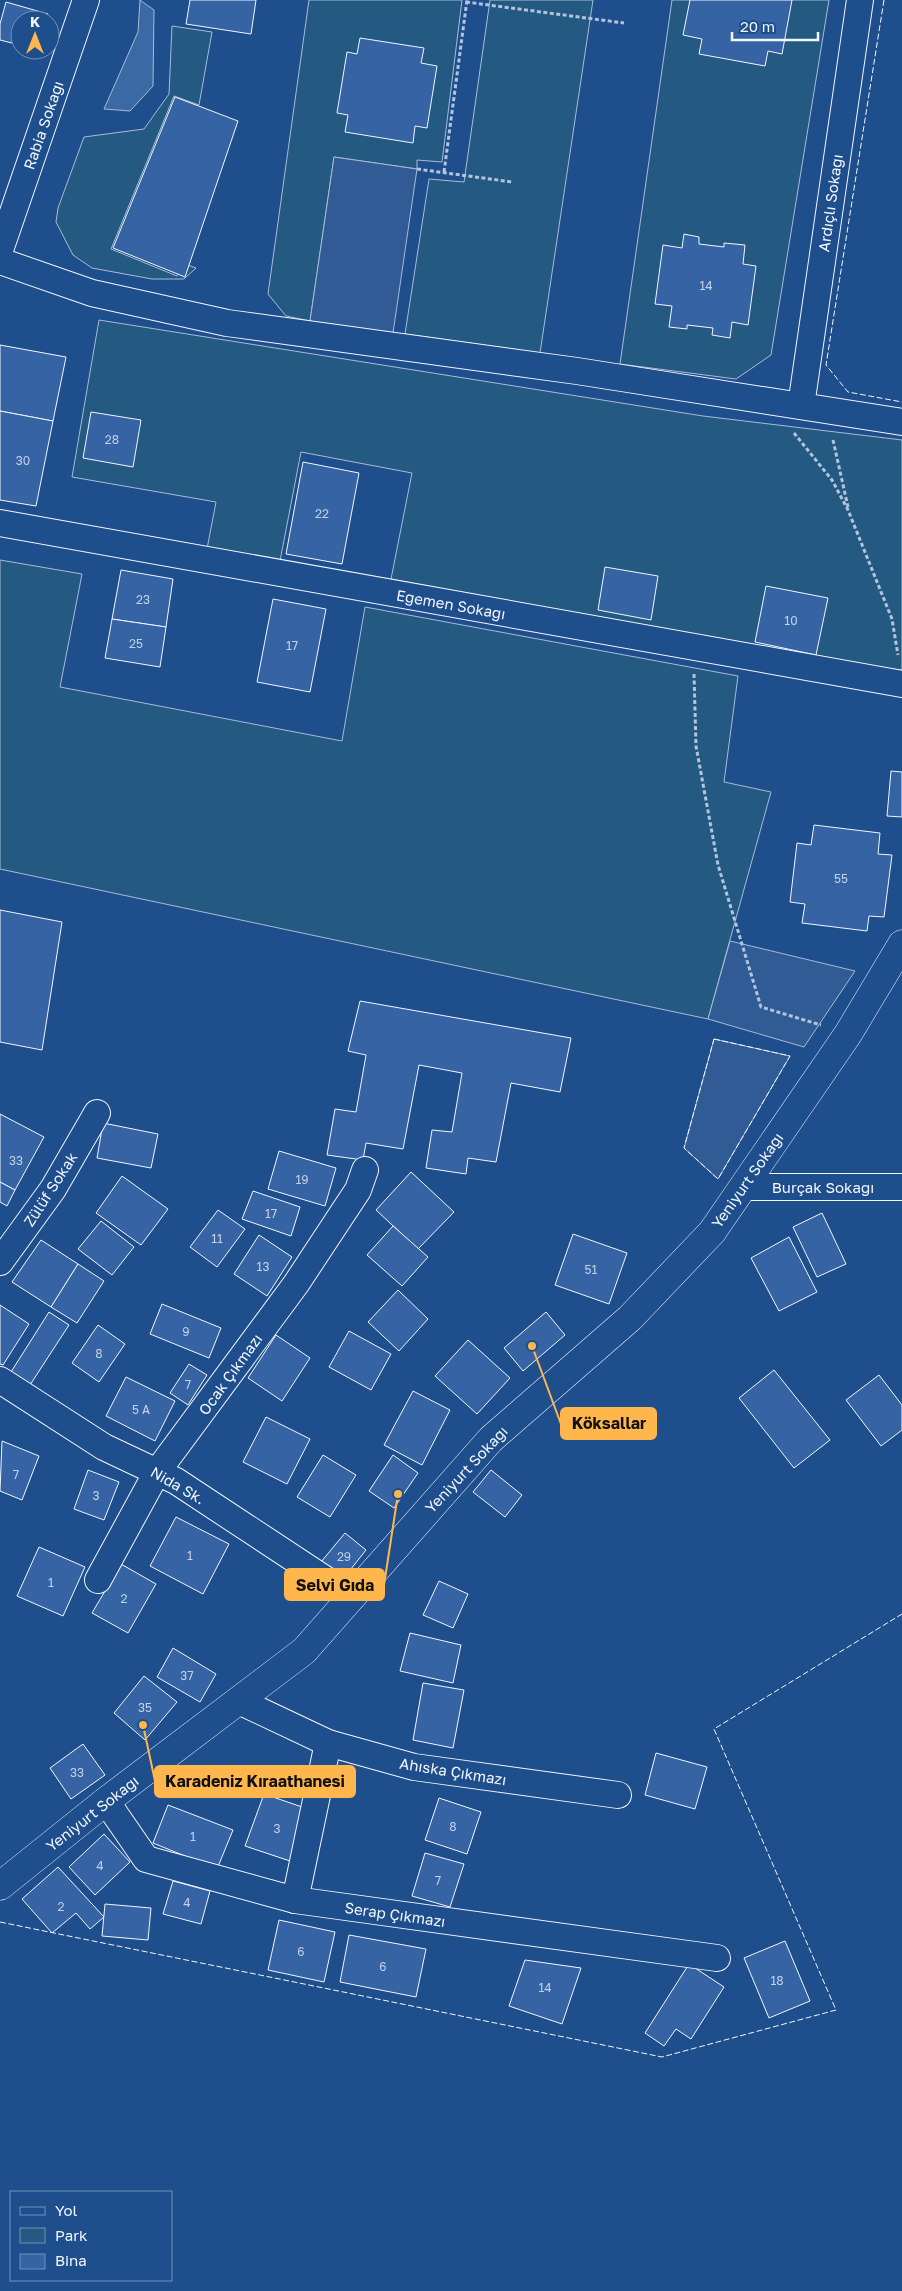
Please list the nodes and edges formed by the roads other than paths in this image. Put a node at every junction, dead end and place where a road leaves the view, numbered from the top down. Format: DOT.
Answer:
graph roads {
  1 [pos="86,0"];
  2 [pos="860,0"];
  3 [pos="0,250"];
  4 [pos="0,260"];
  5 [pos="801,406"];
  6 [pos="902,422"];
  7 [pos="0,523"];
  8 [pos="902,684"];
  9 [pos="902,944"];
  10 [pos="97,1113"];
  11 [pos="365,1170"];
  12 [pos="743,1188"];
  13 [pos="902,1188"];
  14 [pos="0,1262"];
  15 [pos="0,1380"];
  16 [pos="157,1472"];
  17 [pos="98,1580"];
  18 [pos="352,1597"];
  19 [pos="239,1701"];
  20 [pos="328,1743"];
  21 [pos="618,1795"];
  22 [pos="106,1801"];
  23 [pos="0,1886"];
  24 [pos="295,1900"];
  25 [pos="717,1958"];
  1 -- 3 [label="street, Rabia Sokağı"];
  2 -- 5 [label="street, Ardıçlı Sokağı"];
  4 -- 5 [label="street"];
  5 -- 6 [label="street"];
  7 -- 8 [label="street, Egemen Sokağı"];
  9 -- 12 [label="street, Yeniyurt Sokağı"];
  10 -- 14 [label="street, Zülüf Sokak"];
  11 -- 16 [label="street, Ocak Çıkmazı"];
  12 -- 13 [label="street, Burçak Sokağı"];
  12 -- 18 [label="street, Yeniyurt Sokağı"];
  15 -- 16 [label="street, Nida Sk."];
  16 -- 17 [label="street, Ocak Çıkmazı"];
  16 -- 18 [label="street, Nida Sk."];
  18 -- 19 [label="street, Yeniyurt Sokağı"];
  19 -- 20 [label="street, Ahıska Çıkmazı"];
  19 -- 22 [label="street, Yeniyurt Sokağı"];
  20 -- 21 [label="street, Ahıska Çıkmazı"];
  20 -- 24 [label="street"];
  22 -- 23 [label="street, Yeniyurt Sokağı"];
  22 -- 24 [label="street, Serap Çıkmazı"];
  24 -- 25 [label="street, Serap Çıkmazı"];
}
